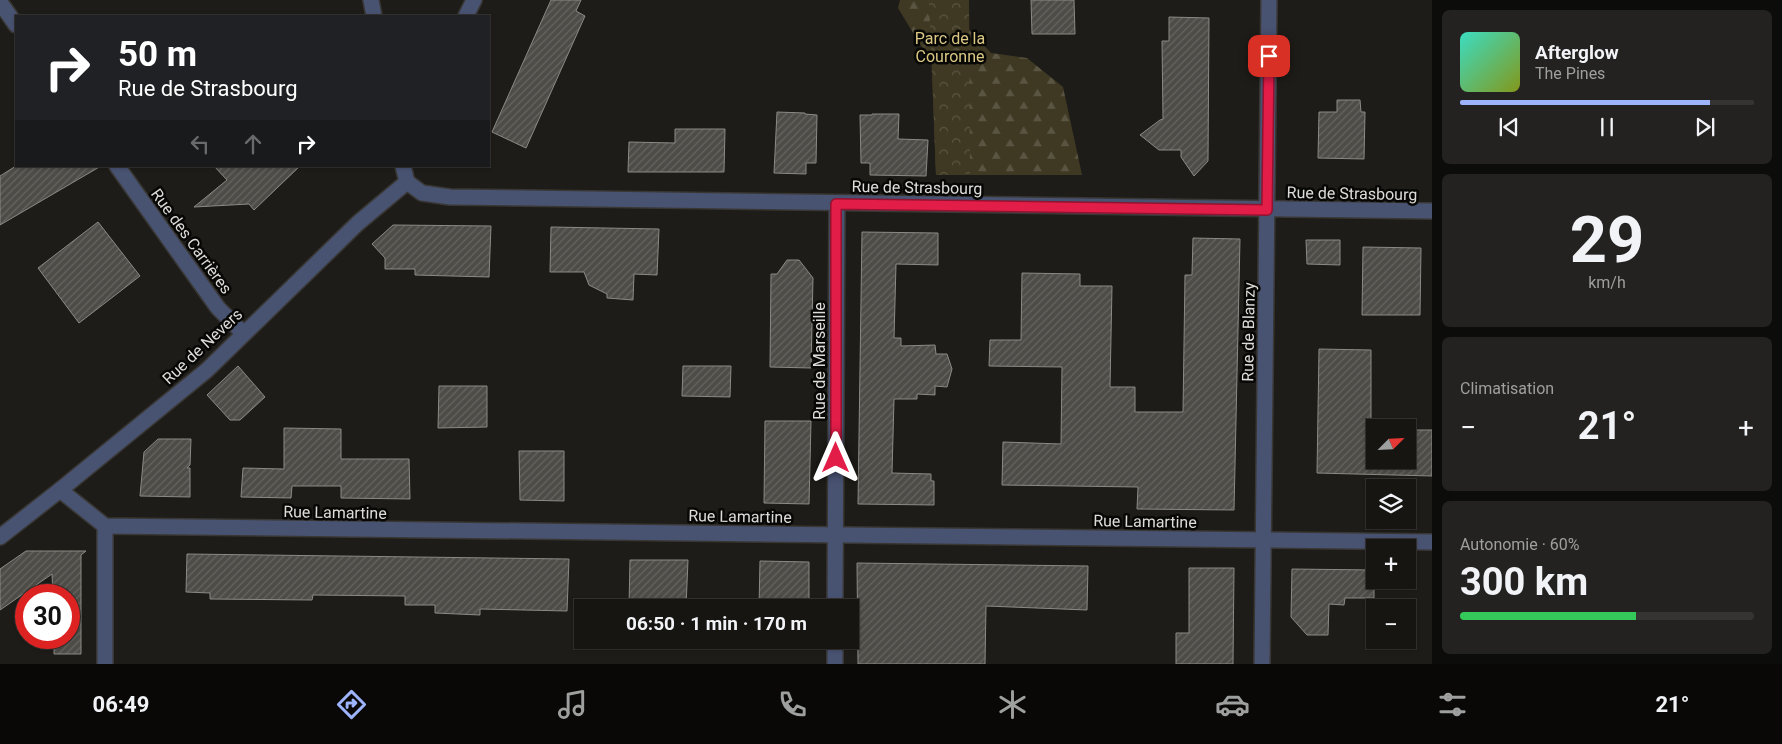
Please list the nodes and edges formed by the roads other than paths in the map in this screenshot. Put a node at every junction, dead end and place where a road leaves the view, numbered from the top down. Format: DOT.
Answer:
graph roads {
  1 [pos="370,0"];
  2 [pos="474,0"];
  3 [pos="1269,0"];
  4 [pos="0,2"];
  5 [pos="374,15"];
  6 [pos="466,15"];
  7 [pos="15,24"];
  8 [pos="118,167"];
  9 [pos="403,167"];
  10 [pos="407,182"];
  11 [pos="836,204"];
  12 [pos="1267,210"];
  13 [pos="1432,211"];
  14 [pos="242,333"];
  15 [pos="60,490"];
  16 [pos="105,526"];
  17 [pos="836,535"];
  18 [pos="0,537"];
  19 [pos="1263,540"];
  20 [pos="1432,542"];
  21 [pos="835,599"];
  22 [pos="835,649"];
  23 [pos="105,664"];
  24 [pos="835,664"];
  25 [pos="1262,664"];
  1 -- 5 [label="street"];
  2 -- 6 [label="street"];
  3 -- 12 [label="street, Rue de Blanzy"];
  4 -- 7 [label="street"];
  8 -- 14 [label="street, Rue des Carrières"];
  9 -- 10 [label="street"];
  10 -- 11 [label="street, Rue de Strasbourg"];
  10 -- 14 [label="street, Rue de Nevers"];
  11 -- 12 [label="street, Rue de Strasbourg"];
  11 -- 17 [label="street, Rue de Marseille"];
  12 -- 13 [label="street, Rue de Strasbourg"];
  12 -- 19 [label="street, Rue de Blanzy"];
  14 -- 15 [label="street, Rue de Nevers"];
  15 -- 16 [label="street"];
  15 -- 18 [label="street, Rue de Nevers"];
  16 -- 17 [label="street, Rue Lamartine"];
  16 -- 23 [label="street"];
  17 -- 19 [label="street, Rue Lamartine"];
  17 -- 21 [label="street, Rue de Marseille"];
  19 -- 20 [label="street, Rue Lamartine"];
  19 -- 25 [label="street, Rue de Blanzy"];
  22 -- 24 [label="street"];
}
